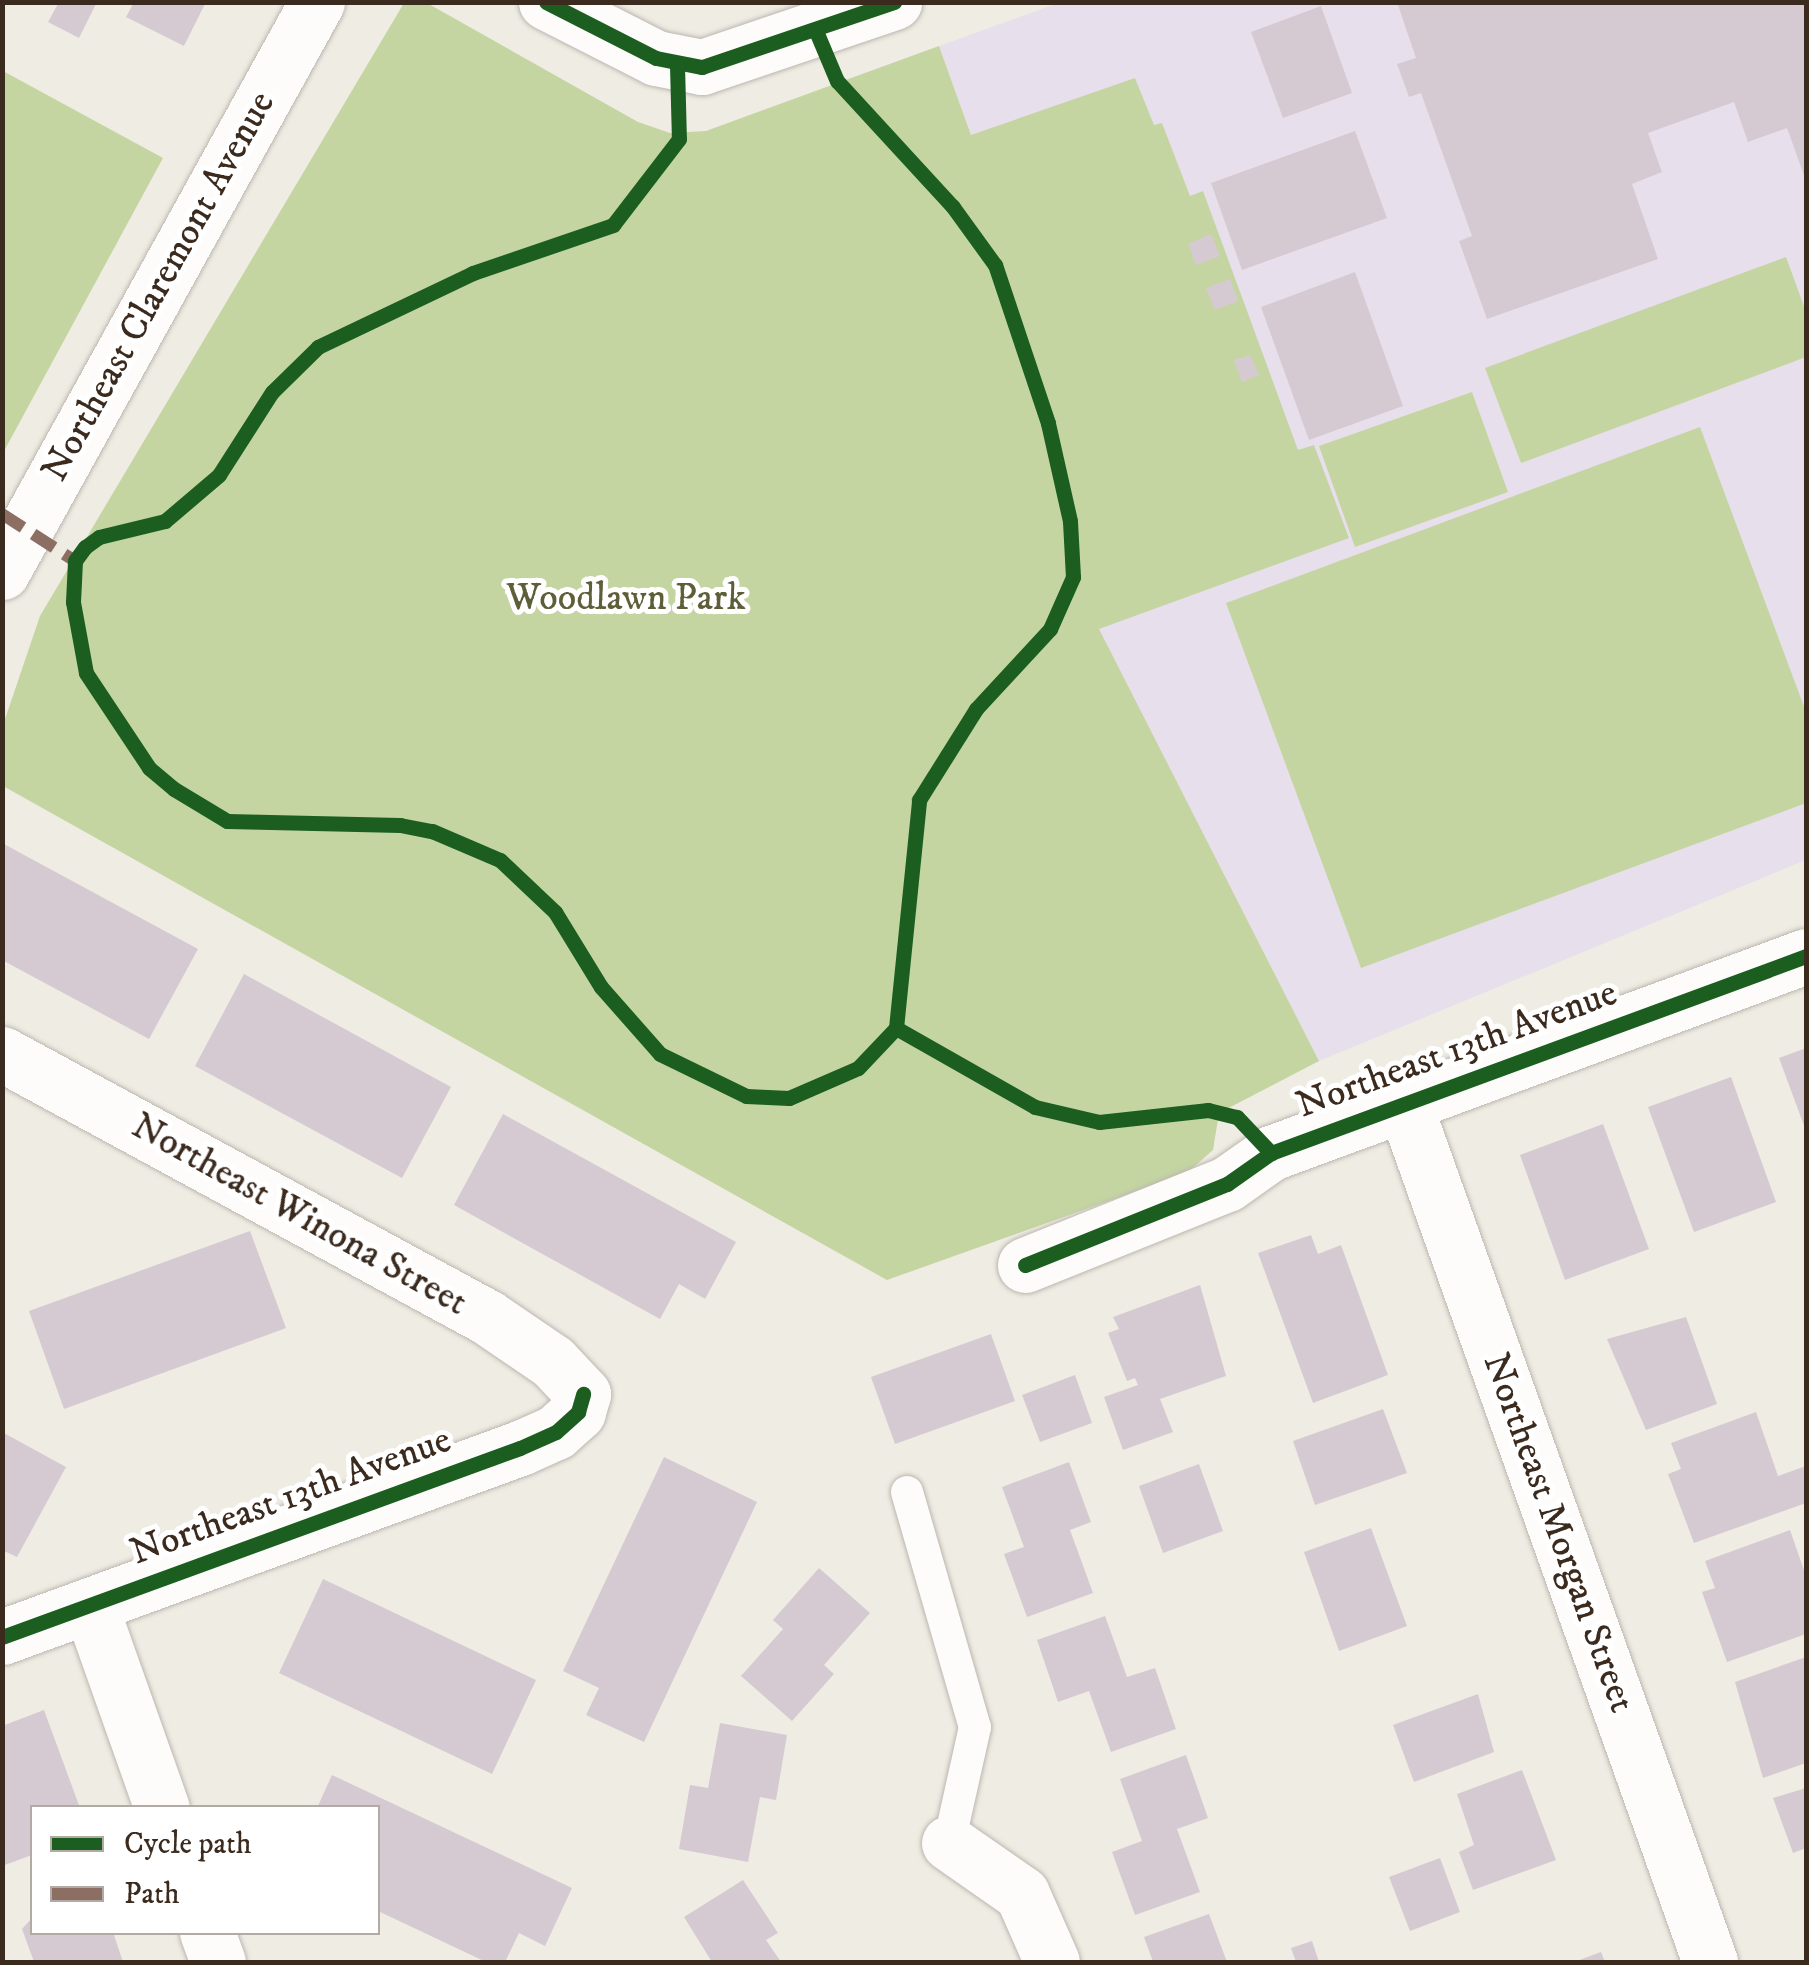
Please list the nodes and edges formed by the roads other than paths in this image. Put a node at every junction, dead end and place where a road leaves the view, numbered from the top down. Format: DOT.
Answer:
graph roads {
  1 [pos="317,2"];
  2 [pos="546,2"];
  3 [pos="894,2"];
  4 [pos="2,572"];
  5 [pos="1806,956"];
  6 [pos="2,1054"];
  7 [pos="1404,1103"];
  8 [pos="1026,1265"];
  9 [pos="583,1394"];
  10 [pos="907,1492"];
  11 [pos="90,1605"];
  12 [pos="2,1637"];
  13 [pos="161,1805"];
  14 [pos="948,1843"];
  15 [pos="208,1935"];
  16 [pos="218,1962"];
  17 [pos="1052,1962"];
  18 [pos="1710,1962"];
  1 -- 4 [label="street, Northeast Claremont Avenue"];
  2 -- 3 [label="street"];
  5 -- 7 [label="street, Northeast 13th Avenue"];
  6 -- 9 [label="street, Northeast Winona Street"];
  7 -- 8 [label="street, Northeast 13th Avenue"];
  7 -- 18 [label="street, Northeast Morgan Street"];
  9 -- 11 [label="street, Northeast 13th Avenue"];
  10 -- 14 [label="lane"];
  11 -- 12 [label="street, Northeast 13th Avenue"];
  11 -- 13 [label="street"];
  14 -- 17 [label="street"];
  15 -- 16 [label="street"];
}
